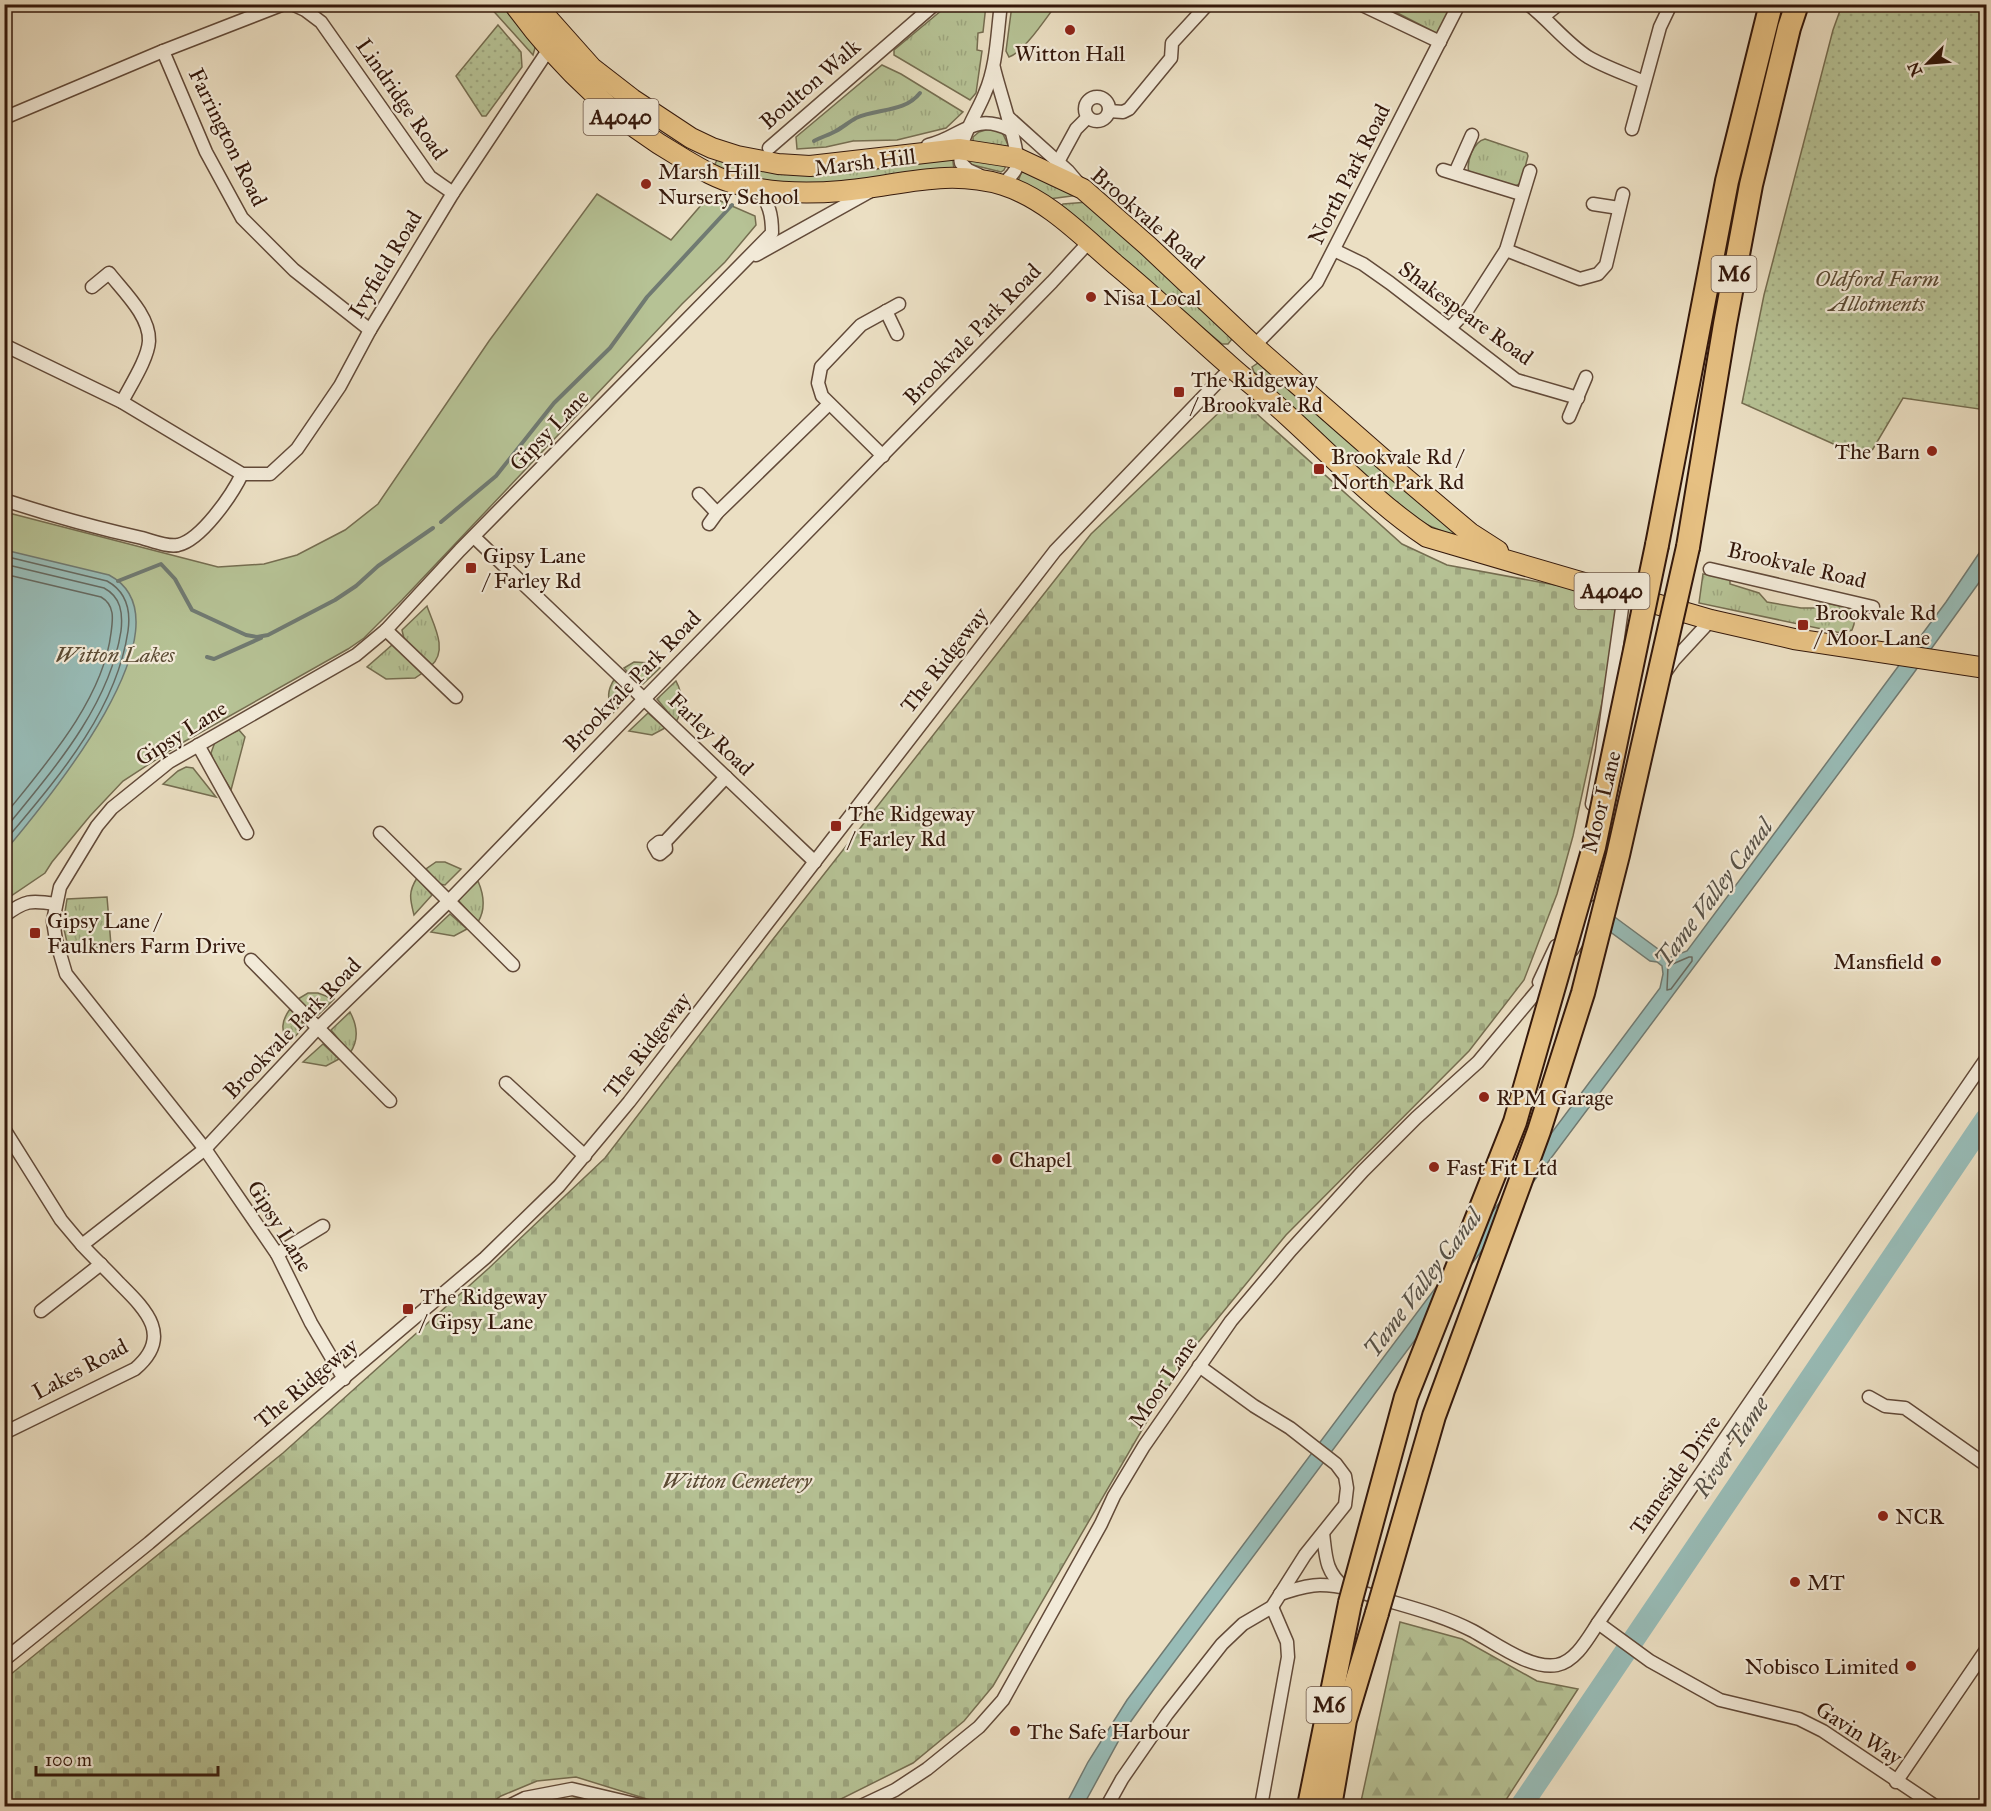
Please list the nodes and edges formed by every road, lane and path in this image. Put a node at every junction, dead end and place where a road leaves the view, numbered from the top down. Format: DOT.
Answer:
graph roads {
  1 [pos="284,4"];
  2 [pos="292,4"];
  3 [pos="514,4"];
  4 [pos="535,4"];
  5 [pos="935,4"];
  6 [pos="1000,4"];
  7 [pos="1208,4"];
  8 [pos="1360,4"];
  9 [pos="1459,4"];
  10 [pos="1528,4"];
  11 [pos="1559,4"];
  12 [pos="1671,4"];
  13 [pos="1771,4"];
  14 [pos="1797,4"];
  15 [pos="1544,16"];
  16 [pos="1440,42"];
  17 [pos="549,49"];
  18 [pos="163,51"];
  19 [pos="994,68"];
  20 [pos="1644,82"];
  21 [pos="1109,111"];
  22 [pos="1008,117"];
  23 [pos="1088,117"];
  24 [pos="4,118"];
  25 [pos="970,125"];
  26 [pos="1632,129"];
  27 [pos="1010,130"];
  28 [pos="1472,135"];
  29 [pos="769,148"];
  30 [pos="960,149"];
  31 [pos="1017,158"];
  32 [pos="881,159"];
  33 [pos="1058,162"];
  34 [pos="1530,171"];
  35 [pos="1002,185"];
  36 [pos="879,187"];
  37 [pos="758,188"];
  38 [pos="1083,189"];
  39 [pos="453,193"];
  40 [pos="1521,194"];
  41 [pos="1623,194"];
  42 [pos="1593,204"];
  43 [pos="1619,208"];
  44 [pos="1089,242"];
  45 [pos="1334,250"];
  46 [pos="1506,250"];
  47 [pos="742,263"];
  48 [pos="92,287"];
  49 [pos="898,304"];
  50 [pos="886,311"];
  51 [pos="1450,328"];
  52 [pos="370,330"];
  53 [pos="897,334"];
  54 [pos="4,345"];
  55 [pos="1254,346"];
  56 [pos="1231,368"];
  57 [pos="1586,376"];
  58 [pos="1578,398"];
  59 [pos="122,402"];
  60 [pos="829,404"];
  61 [pos="1569,417"];
  62 [pos="883,456"];
  63 [pos="242,474"];
  64 [pos="699,494"];
  65 [pos="4,500"];
  66 [pos="717,513"];
  67 [pos="709,524"];
  68 [pos="474,537"];
  69 [pos="1513,561"];
  70 [pos="1710,569"];
  71 [pos="1624,594"];
  72 [pos="1873,607"];
  73 [pos="1711,620"];
  74 [pos="386,630"];
  75 [pos="1986,668"];
  76 [pos="456,696"];
  77 [pos="644,699"];
  78 [pos="198,745"];
  79 [pos="726,777"];
  80 [pos="247,833"];
  81 [pos="380,833"];
  82 [pos="665,842"];
  83 [pos="815,862"];
  84 [pos="448,902"];
  85 [pos="56,904"];
  86 [pos="4,916"];
  87 [pos="251,960"];
  88 [pos="513,965"];
  89 [pos="1532,996"];
  90 [pos="318,1029"];
  91 [pos="1986,1059"];
  92 [pos="506,1083"];
  93 [pos="390,1101"];
  94 [pos="4,1129"];
  95 [pos="205,1149"];
  96 [pos="585,1156"];
  97 [pos="323,1226"];
  98 [pos="82,1245"];
  99 [pos="277,1254"];
  100 [pos="101,1264"];
  101 [pos="41,1311"];
  102 [pos="1199,1366"];
  103 [pos="344,1379"];
  104 [pos="1869,1397"];
  105 [pos="4,1433"];
  106 [pos="1986,1465"];
  107 [pos="1323,1533"];
  108 [pos="1280,1594"];
  109 [pos="1348,1595"];
  110 [pos="1272,1606"];
  111 [pos="1603,1627"];
  112 [pos="1986,1650"];
  113 [pos="4,1660"];
  114 [pos="1896,1782"];
  115 [pos="508,1806"];
  116 [pos="644,1806"];
  117 [pos="861,1806"];
  118 [pos="1107,1806"];
  119 [pos="1261,1806"];
  120 [pos="1309,1806"];
  121 [pos="1330,1806"];
  122 [pos="1935,1806"];
  1 -- 18 [label="street"];
  2 -- 39 [label="street, Lindridge Road"];
  3 -- 17 [label="main road, Marsh Hill / A4040"];
  4 -- 32 [label="main road, Marsh Hill / A4040"];
  5 -- 29 [label="street, Boulton Walk"];
  6 -- 19 [label="street"];
  7 -- 21 [label="street"];
  8 -- 16 [label="street"];
  9 -- 16 [label="street, North Park Road"];
  10 -- 15 [label="street"];
  11 -- 15 [label="street"];
  12 -- 20 [label="street"];
  13 -- 109 [label="highway, M6, bridge"];
  14 -- 121 [label="highway, M6, bridge"];
  15 -- 20 [label="street"];
  16 -- 45 [label="street, North Park Road"];
  17 -- 37 [label="main road, Marsh Hill / A4040"];
  17 -- 39 [label="street, Ivyfield Road"];
  18 -- 24 [label="street"];
  18 -- 52 [label="street, Farrington Road"];
  19 -- 22 [label="street"];
  19 -- 25 [label="street"];
  20 -- 26 [label="street"];
  21 -- 23 [label="street"];
  21 -- 23 [label="street"];
  22 -- 27 [label="street"];
  22 -- 33 [label="street"];
  23 -- 33 [label="street"];
  25 -- 27 [label="street"];
  25 -- 30 [label="street"];
  25 -- 32 [label="street"];
  27 -- 31 [label="street"];
  28 -- 40 [label="street"];
  30 -- 31 [label="main road, Marsh Hill / A4040"];
  30 -- 32 [label="main road, Marsh Hill / A4040"];
  30 -- 35 [label="street"];
  31 -- 35 [label="street"];
  31 -- 38 [label="main road, Brookvale Road / A4040"];
  33 -- 38 [label="street"];
  34 -- 40 [label="street"];
  35 -- 36 [label="main road, Marsh Hill / A4040"];
  35 -- 44 [label="main road, Brookvale Road / A4040"];
  36 -- 37 [label="main road, Marsh Hill / A4040"];
  36 -- 47 [label="street, Gipsy Lane"];
  37 -- 47 [label="street, Gipsy Lane"];
  38 -- 55 [label="main road, Brookvale Road / A4040"];
  39 -- 52 [label="street, Ivyfield Road"];
  40 -- 46 [label="street"];
  41 -- 43 [label="street"];
  42 -- 43 [label="street"];
  43 -- 46 [label="street"];
  44 -- 56 [label="main road, Brookvale Road / A4040"];
  44 -- 62 [label="street, Brookvale Park Road"];
  45 -- 51 [label="street, Shakespeare Road"];
  45 -- 55 [label="street, North Park Road"];
  46 -- 51 [label="street"];
  47 -- 68 [label="street, Gipsy Lane"];
  48 -- 59 [label="street"];
  49 -- 50 [label="street"];
  50 -- 53 [label="street"];
  50 -- 60 [label="street"];
  51 -- 58 [label="street, Shakespeare Road"];
  52 -- 63 [label="street, Ivyfield Road"];
  54 -- 59 [label="street"];
  55 -- 56 [label="main road"];
  55 -- 69 [label="main road, Brookvale Road / A4040"];
  56 -- 69 [label="main road, Brookvale Road / A4040"];
  56 -- 83 [label="street, The Ridgeway"];
  57 -- 58 [label="street"];
  58 -- 61 [label="street"];
  59 -- 63 [label="street"];
  60 -- 62 [label="street"];
  60 -- 66 [label="street"];
  62 -- 77 [label="street, Brookvale Park Road"];
  63 -- 65 [label="street"];
  64 -- 66 [label="street"];
  66 -- 67 [label="street"];
  68 -- 74 [label="street, Gipsy Lane"];
  68 -- 77 [label="street, Farley Road"];
  69 -- 71 [label="main road, Brookvale Road / A4040"];
  70 -- 72 [label="street, Brookvale Road"];
  71 -- 73 [label="main road, Brookvale Road / A4040"];
  71 -- 89 [label="street, Moor Lane"];
  73 -- 75 [label="main road, Brookvale Road / A4040"];
  73 -- 89 [label="street, Moor Lane"];
  74 -- 76 [label="street"];
  74 -- 78 [label="street, Gipsy Lane"];
  77 -- 79 [label="street, Farley Road"];
  77 -- 84 [label="street, Brookvale Park Road"];
  78 -- 80 [label="street"];
  78 -- 85 [label="street, Gipsy Lane"];
  79 -- 82 [label="street"];
  79 -- 83 [label="street, Farley Road"];
  81 -- 84 [label="street"];
  83 -- 96 [label="street, The Ridgeway"];
  84 -- 88 [label="street"];
  84 -- 90 [label="street, Brookvale Park Road"];
  85 -- 86 [label="street"];
  85 -- 95 [label="street, Gipsy Lane"];
  87 -- 90 [label="street"];
  89 -- 102 [label="street, Moor Lane"];
  90 -- 93 [label="street"];
  90 -- 95 [label="street, Brookvale Park Road"];
  91 -- 111 [label="street, Tameside Drive"];
  92 -- 96 [label="street"];
  94 -- 98 [label="street, Lakes Road"];
  95 -- 98 [label="street, Brookvale Park Road"];
  95 -- 99 [label="street, Gipsy Lane"];
  96 -- 103 [label="street, The Ridgeway"];
  97 -- 99 [label="street"];
  98 -- 100 [label="street, Lakes Road"];
  99 -- 103 [label="street, Gipsy Lane"];
  100 -- 101 [label="street"];
  100 -- 105 [label="street, Lakes Road"];
  102 -- 107 [label="street"];
  102 -- 117 [label="street, Moor Lane"];
  103 -- 113 [label="street, The Ridgeway"];
  104 -- 106 [label="street"];
  107 -- 108 [label="street"];
  107 -- 109 [label="street"];
  108 -- 109 [label="street, Tameside Drive"];
  108 -- 110 [label="street"];
  109 -- 111 [label="street, Tameside Drive"];
  109 -- 120 [label="highway, M6"];
  110 -- 118 [label="street"];
  110 -- 119 [label="street"];
  111 -- 114 [label="street, Gavin Way"];
  112 -- 114 [label="street"];
  114 -- 122 [label="street, Gavin Way"];
  115 -- 116 [label="street"];
}
